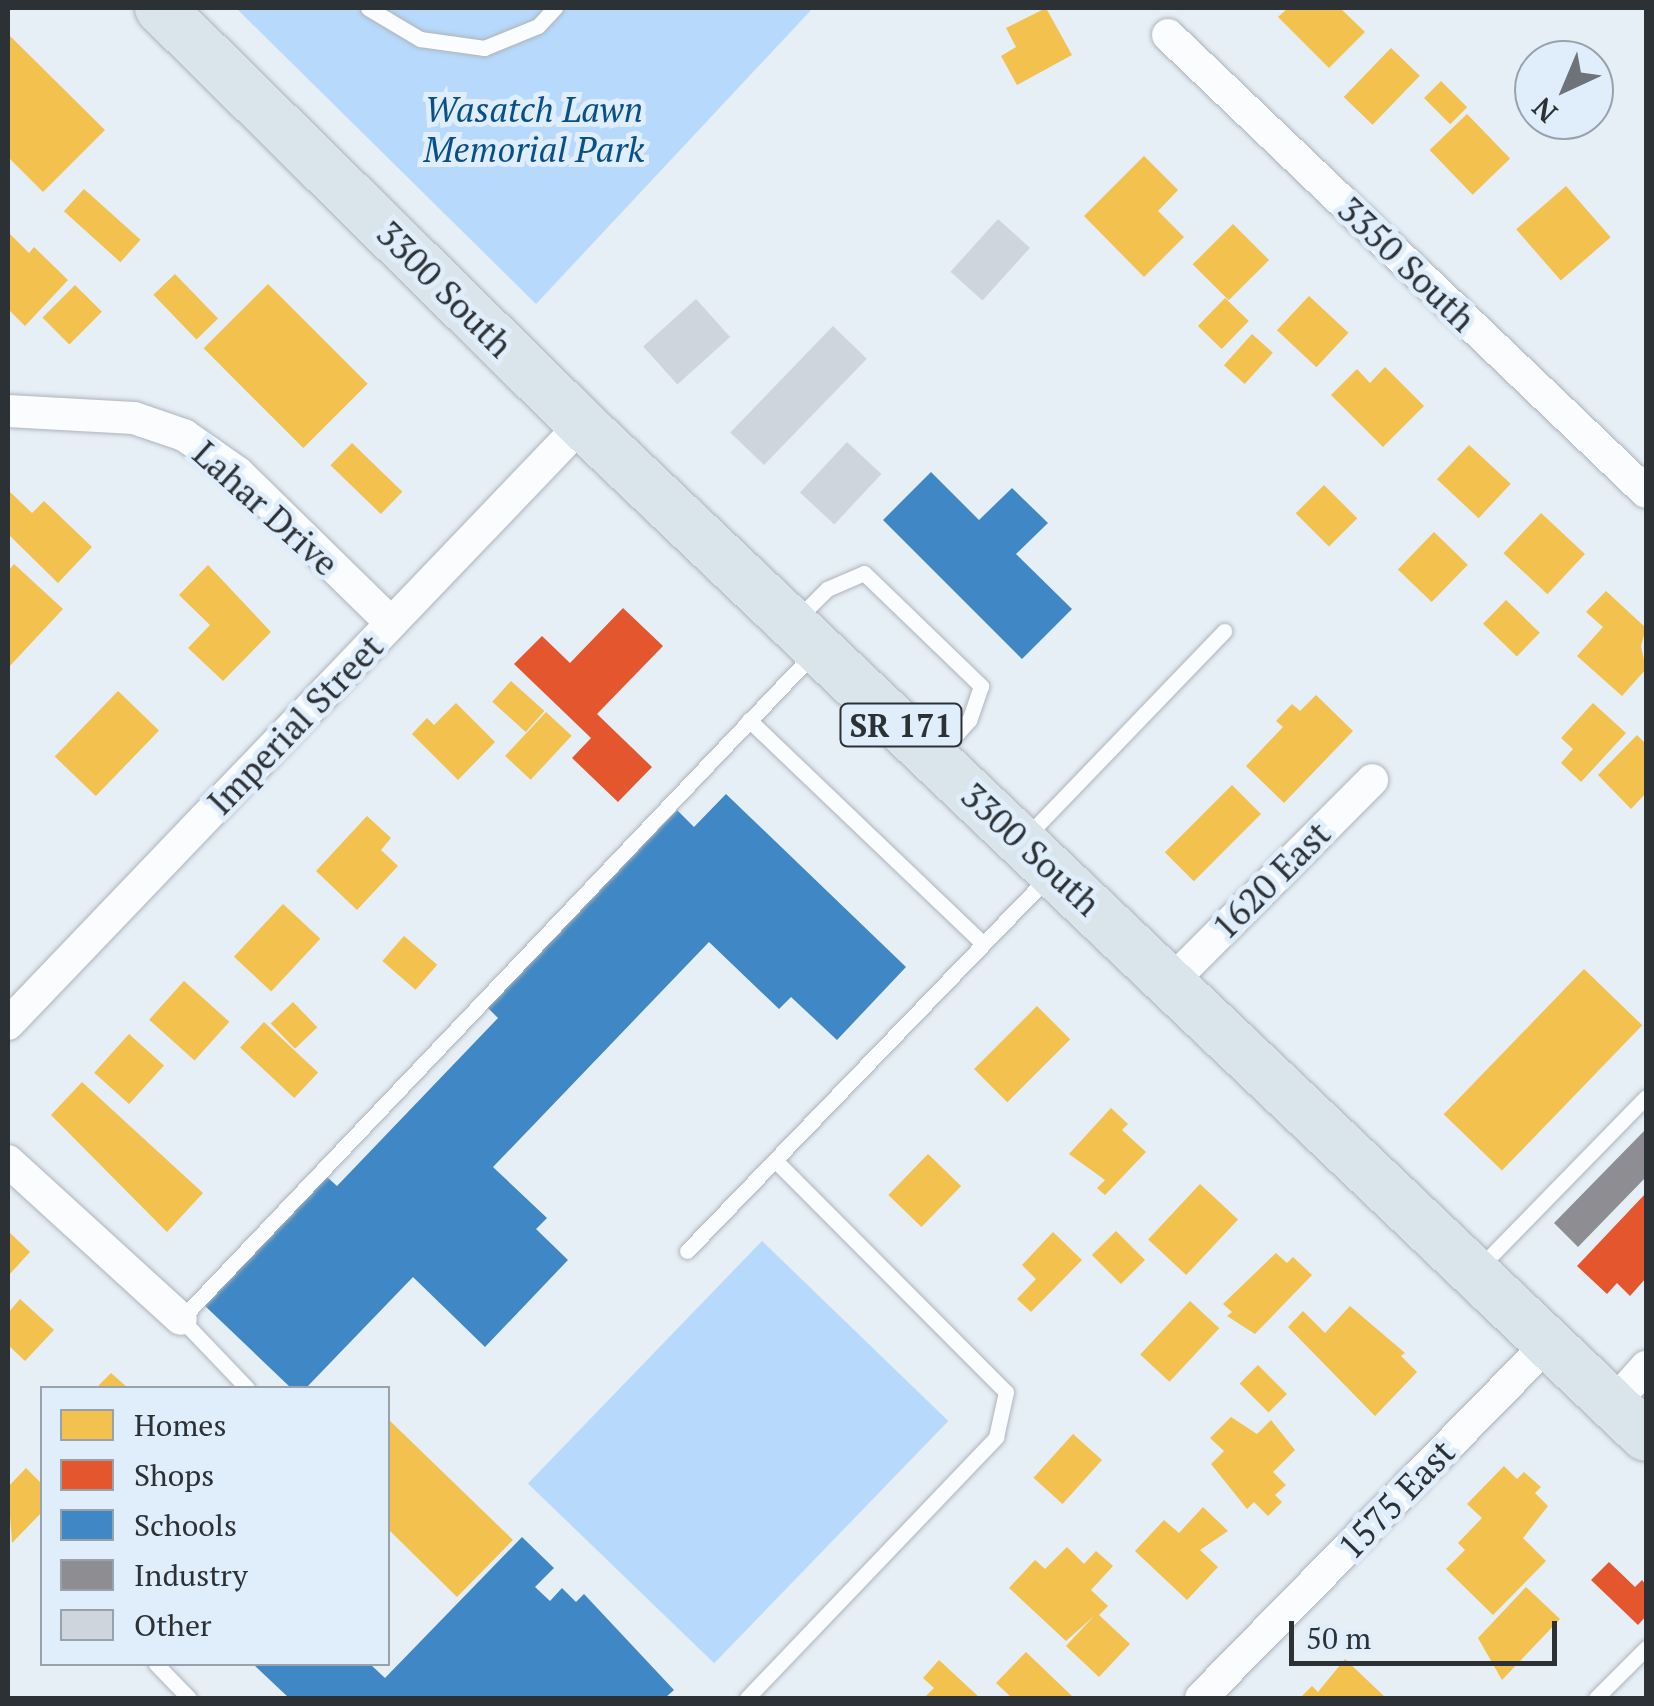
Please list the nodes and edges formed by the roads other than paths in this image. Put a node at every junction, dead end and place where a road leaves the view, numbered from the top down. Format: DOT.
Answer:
graph roads {
  1 [pos="160,8"];
  2 [pos="368,8"];
  3 [pos="556,8"];
  4 [pos="1168,35"];
  5 [pos="8,411"];
  6 [pos="582,424"];
  7 [pos="1646,492"];
  8 [pos="391,623"];
  9 [pos="1224,630"];
  10 [pos="806,635"];
  11 [pos="749,720"];
  12 [pos="936,758"];
  13 [pos="1372,780"];
  14 [pos="1038,855"];
  15 [pos="983,944"];
  16 [pos="1172,982"];
  17 [pos="8,1024"];
  18 [pos="1646,1097"];
  19 [pos="775,1160"];
  20 [pos="8,1161"];
  21 [pos="687,1251"];
  22 [pos="1476,1272"];
  23 [pos="180,1319"];
  24 [pos="1550,1343"];
  25 [pos="1646,1367"];
  26 [pos="245,1386"];
  27 [pos="1630,1420"];
  28 [pos="1646,1648"];
  29 [pos="158,1666"];
  30 [pos="190,1698"];
  31 [pos="747,1698"];
  32 [pos="1201,1698"];
  33 [pos="1596,1698"];
  1 -- 6 [label="main road, 3300 South / SR 171"];
  2 -- 3 [label="lane"];
  4 -- 7 [label="street, 3350 South"];
  5 -- 8 [label="street, Lahar Drive"];
  6 -- 8 [label="street, Imperial Street"];
  6 -- 10 [label="main road, 3300 South / SR 171"];
  8 -- 17 [label="street, Imperial Street"];
  9 -- 14 [label="lane"];
  10 -- 11 [label="lane"];
  10 -- 12 [label="main road, 3300 South / SR 171"];
  10 -- 12 [label="lane"];
  11 -- 15 [label="lane"];
  11 -- 23 [label="lane"];
  12 -- 14 [label="main road, 3300 South / SR 171"];
  13 -- 16 [label="street, 1620 East"];
  14 -- 15 [label="lane"];
  14 -- 16 [label="main road, 3300 South / SR 171"];
  15 -- 19 [label="lane"];
  16 -- 22 [label="main road, 3300 South / SR 171"];
  18 -- 22 [label="lane"];
  19 -- 21 [label="lane"];
  19 -- 31 [label="lane"];
  20 -- 23 [label="street"];
  22 -- 24 [label="main road, 3300 South / SR 171"];
  23 -- 26 [label="lane"];
  24 -- 27 [label="main road, 3300 South / SR 171"];
  24 -- 32 [label="street, 1575 East"];
  25 -- 27 [label="street"];
  28 -- 33 [label="lane"];
  29 -- 30 [label="lane"];
}
